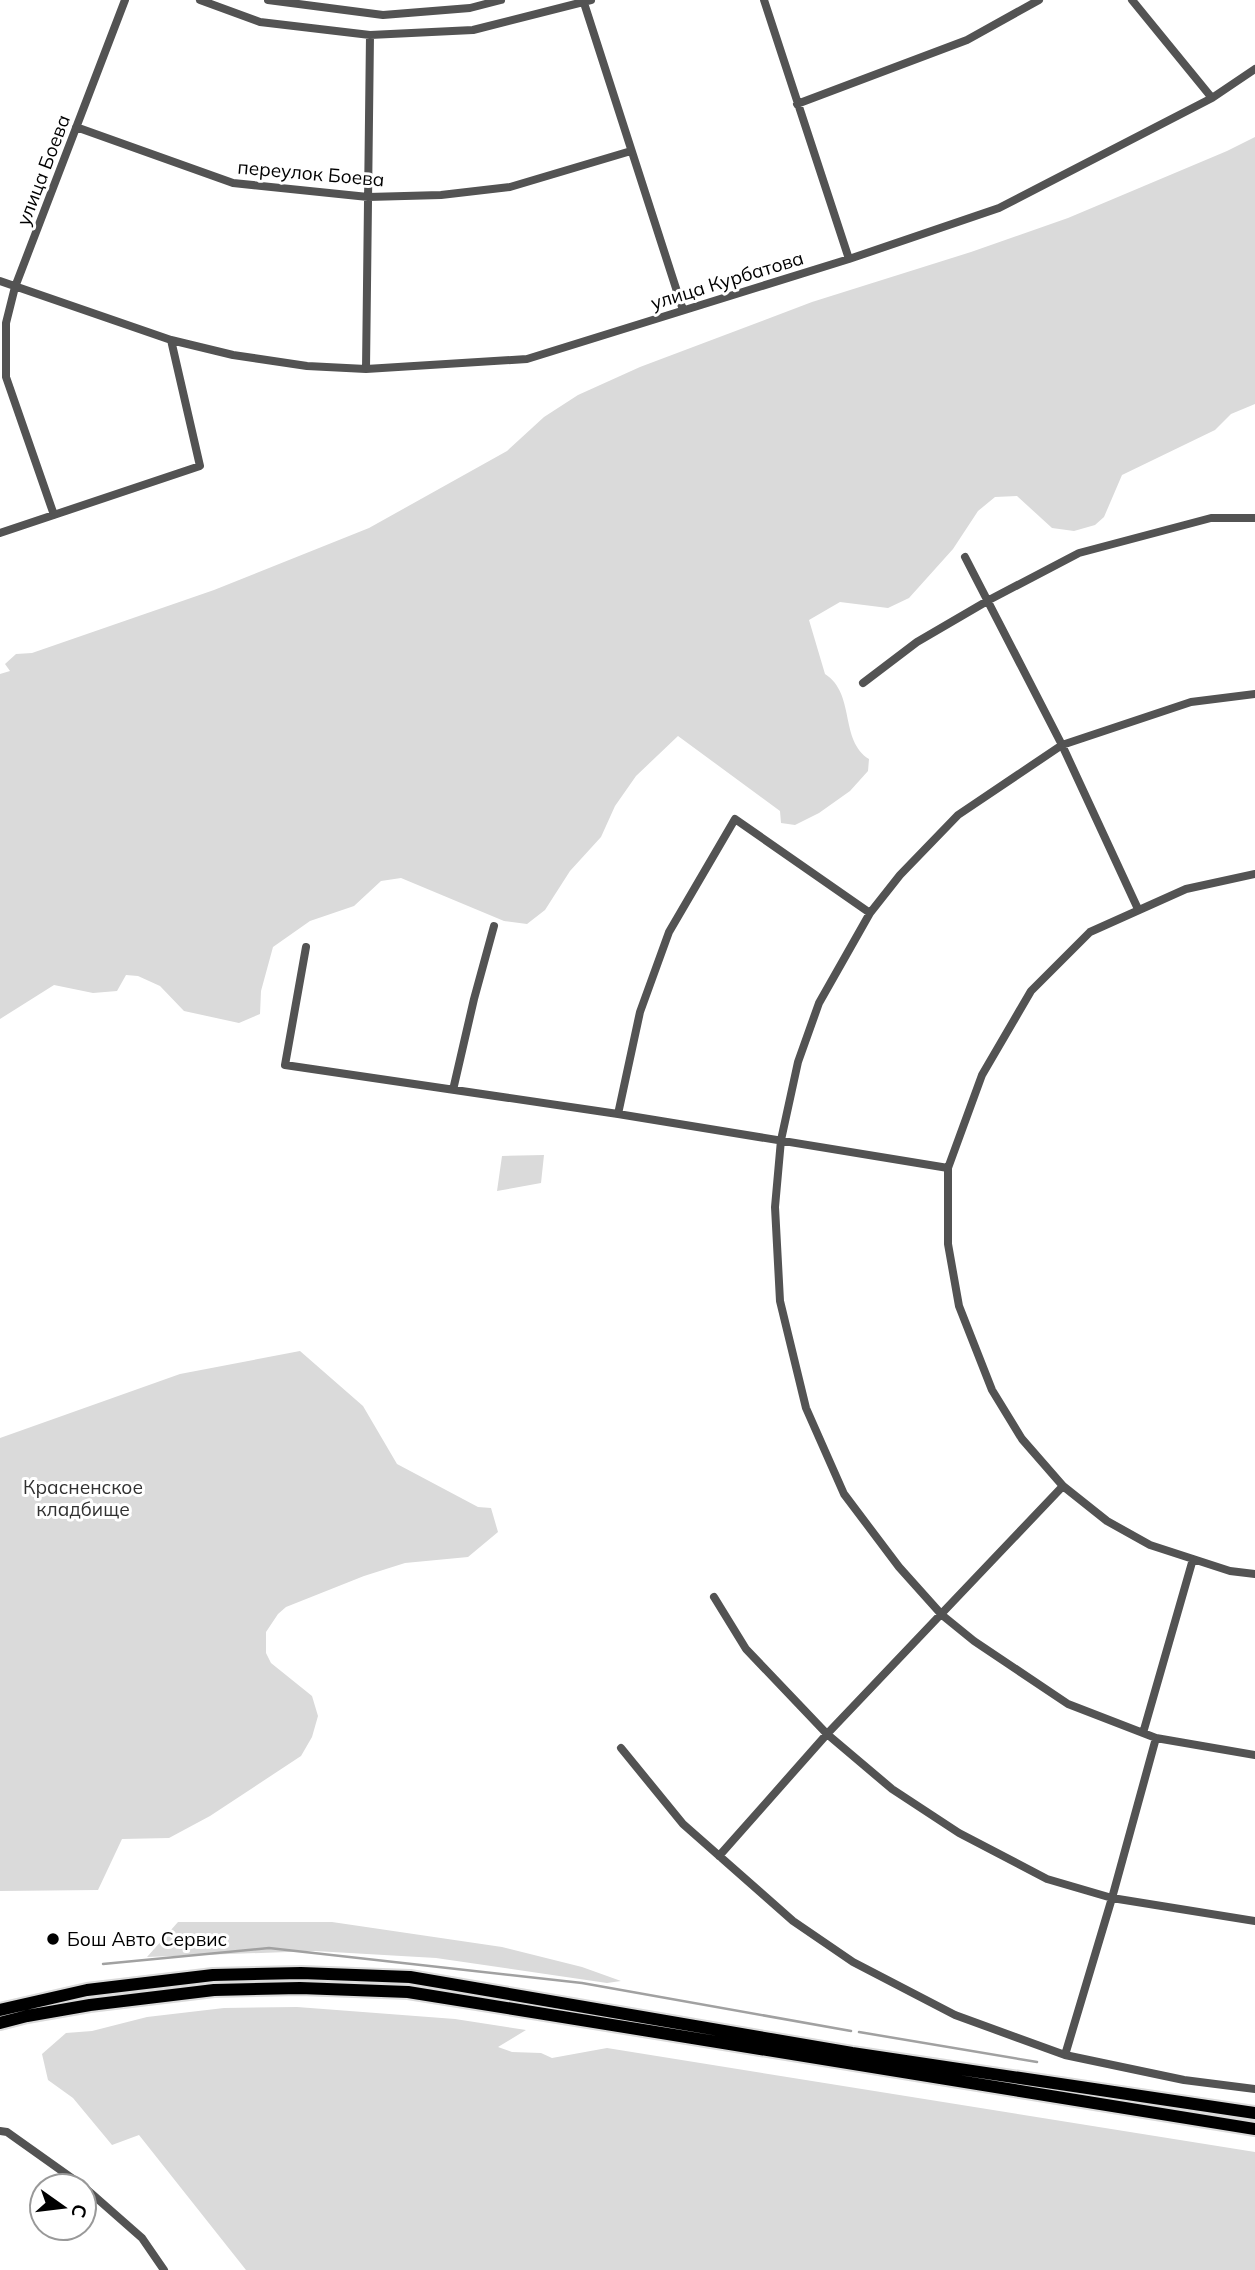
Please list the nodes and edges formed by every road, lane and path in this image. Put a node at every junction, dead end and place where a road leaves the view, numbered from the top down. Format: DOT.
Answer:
graph roads {
  1 [pos="125,0"];
  2 [pos="200,0"];
  3 [pos="268,0"];
  4 [pos="501,0"];
  5 [pos="764,0"];
  6 [pos="1039,0"];
  7 [pos="1132,0"];
  8 [pos="588,1"];
  9 [pos="370,35"];
  10 [pos="1255,69"];
  11 [pos="1212,98"];
  12 [pos="797,104"];
  13 [pos="76,127"];
  14 [pos="631,151"];
  15 [pos="368,197"];
  16 [pos="849,259"];
  17 [pos="0,281"];
  18 [pos="15,287"];
  19 [pos="683,310"];
  20 [pos="171,340"];
  21 [pos="366,369"];
  22 [pos="54,515"];
  23 [pos="1255,518"];
  24 [pos="0,533"];
  25 [pos="965,557"];
  26 [pos="989,600"];
  27 [pos="863,683"];
  28 [pos="1255,694"];
  29 [pos="1062,745"];
  30 [pos="1255,874"];
  31 [pos="1138,909"];
  32 [pos="870,913"];
  33 [pos="494,926"];
  34 [pos="306,947"];
  35 [pos="453,1090"];
  36 [pos="618,1114"];
  37 [pos="781,1140"];
  38 [pos="948,1168"];
  39 [pos="1063,1486"];
  40 [pos="1193,1559"];
  41 [pos="1255,1574"];
  42 [pos="714,1597"];
  43 [pos="942,1615"];
  44 [pos="1143,1733"];
  45 [pos="827,1734"];
  46 [pos="1156,1738"];
  47 [pos="621,1748"];
  48 [pos="1255,1755"];
  49 [pos="719,1856"];
  50 [pos="1112,1898"];
  51 [pos="1255,1921"];
  52 [pos="0,2010"];
  53 [pos="0,2023"];
  54 [pos="1065,2055"];
  55 [pos="1255,2089"];
  56 [pos="1255,2113"];
  57 [pos="1255,2129"];
  58 [pos="2,2130"];
  59 [pos="64,2172"];
  60 [pos="98,2199"];
  61 [pos="164,2270"];
  1 -- 13 [label="street, улица Боева"];
  2 -- 9 [label="street"];
  3 -- 4 [label="street"];
  5 -- 12 [label="street"];
  6 -- 12 [label="street"];
  7 -- 11 [label="street"];
  8 -- 9 [label="street"];
  8 -- 14 [label="street"];
  9 -- 15 [label="street"];
  10 -- 11 [label="street, улица Курбатова"];
  11 -- 16 [label="street, улица Курбатова"];
  12 -- 16 [label="street"];
  13 -- 15 [label="street, переулок Боева"];
  13 -- 18 [label="street, улица Боева"];
  14 -- 15 [label="street, переулок Боева"];
  14 -- 19 [label="street"];
  15 -- 21 [label="street"];
  16 -- 19 [label="street, улица Курбатова"];
  17 -- 18 [label="street, улица Курбатова"];
  18 -- 20 [label="street, улица Курбатова"];
  18 -- 22 [label="street, улица Боева"];
  19 -- 21 [label="street, улица Курбатова"];
  20 -- 21 [label="street, улица Курбатова"];
  20 -- 22 [label="street"];
  22 -- 24 [label="street"];
  23 -- 26 [label="street"];
  25 -- 26 [label="street"];
  26 -- 27 [label="street"];
  26 -- 29 [label="street"];
  28 -- 29 [label="street"];
  29 -- 31 [label="street"];
  29 -- 32 [label="street"];
  30 -- 31 [label="street"];
  31 -- 38 [label="street"];
  32 -- 36 [label="street"];
  32 -- 37 [label="street"];
  33 -- 35 [label="street"];
  34 -- 35 [label="street"];
  35 -- 36 [label="street"];
  36 -- 37 [label="street"];
  37 -- 38 [label="street"];
  37 -- 43 [label="street"];
  38 -- 39 [label="street"];
  39 -- 40 [label="street"];
  39 -- 43 [label="street"];
  40 -- 41 [label="street"];
  40 -- 44 [label="street"];
  42 -- 45 [label="street"];
  43 -- 44 [label="street"];
  43 -- 45 [label="street"];
  44 -- 46 [label="street"];
  45 -- 49 [label="street"];
  45 -- 50 [label="street"];
  46 -- 48 [label="street"];
  46 -- 50 [label="street"];
  47 -- 49 [label="street"];
  49 -- 54 [label="street"];
  50 -- 51 [label="street"];
  50 -- 54 [label="street"];
  52 -- 56 [label="main road"];
  53 -- 57 [label="main road"];
  54 -- 55 [label="street"];
  58 -- 59 [label="street"];
  60 -- 61 [label="street"];
}
